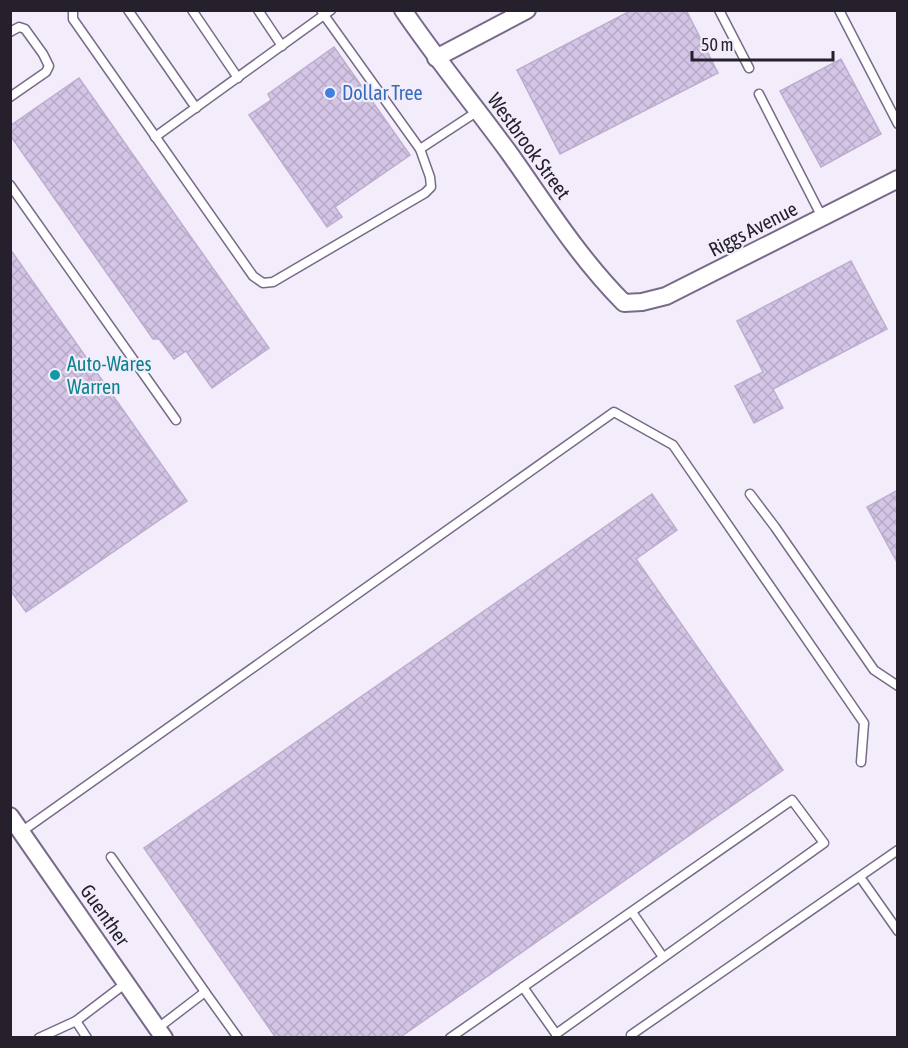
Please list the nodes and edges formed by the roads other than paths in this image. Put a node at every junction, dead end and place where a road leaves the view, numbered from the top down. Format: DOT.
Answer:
graph roads {
  1 [pos="73,10"];
  2 [pos="129,10"];
  3 [pos="192,10"];
  4 [pos="258,10"];
  5 [pos="404,10"];
  6 [pos="527,10"];
  7 [pos="719,10"];
  8 [pos="839,10"];
  9 [pos="326,12"];
  10 [pos="10,32"];
  11 [pos="282,46"];
  12 [pos="436,58"];
  13 [pos="749,68"];
  14 [pos="238,78"];
  15 [pos="759,94"];
  16 [pos="10,97"];
  17 [pos="196,108"];
  18 [pos="478,111"];
  19 [pos="897,124"];
  20 [pos="155,137"];
  21 [pos="420,149"];
  22 [pos="897,179"];
  23 [pos="10,185"];
  24 [pos="822,217"];
  25 [pos="624,303"];
  26 [pos="176,420"];
  27 [pos="750,494"];
  28 [pos="897,686"];
  29 [pos="861,762"];
  30 [pos="10,816"];
  31 [pos="21,832"];
  32 [pos="897,850"];
  33 [pos="111,857"];
  34 [pos="860,877"];
  35 [pos="632,912"];
  36 [pos="897,930"];
  37 [pos="663,957"];
  38 [pos="126,983"];
  39 [pos="523,987"];
  40 [pos="205,992"];
  41 [pos="76,1020"];
  42 [pos="161,1033"];
  43 [pos="556,1036"];
  44 [pos="39,1038"];
  45 [pos="87,1038"];
  46 [pos="238,1038"];
  47 [pos="450,1038"];
  48 [pos="633,1038"];
  1 -- 20 [label="lane"];
  2 -- 17 [label="lane"];
  3 -- 14 [label="lane"];
  4 -- 11 [label="lane"];
  5 -- 12 [label="street, Westbrook Street"];
  6 -- 12 [label="street"];
  7 -- 13 [label="lane"];
  8 -- 19 [label="lane"];
  9 -- 11 [label="lane"];
  9 -- 21 [label="lane"];
  10 -- 16 [label="lane"];
  11 -- 14 [label="lane"];
  12 -- 18 [label="street, Westbrook Street"];
  14 -- 17 [label="lane"];
  15 -- 24 [label="lane"];
  17 -- 20 [label="lane"];
  18 -- 21 [label="lane"];
  18 -- 25 [label="street, Westbrook Street"];
  20 -- 21 [label="lane"];
  22 -- 24 [label="street, Riggs Avenue"];
  23 -- 26 [label="lane"];
  24 -- 25 [label="street, Riggs Avenue"];
  27 -- 28 [label="lane"];
  29 -- 31 [label="lane"];
  30 -- 31 [label="street, Guenther"];
  31 -- 38 [label="street, Guenther"];
  32 -- 34 [label="lane"];
  33 -- 40 [label="lane"];
  34 -- 36 [label="lane"];
  34 -- 48 [label="lane"];
  35 -- 37 [label="lane"];
  35 -- 37 [label="lane"];
  35 -- 39 [label="lane"];
  37 -- 43 [label="lane"];
  38 -- 41 [label="lane"];
  38 -- 42 [label="street, Guenther"];
  39 -- 43 [label="lane"];
  39 -- 47 [label="lane"];
  40 -- 42 [label="lane"];
  40 -- 46 [label="lane"];
  41 -- 44 [label="lane"];
  41 -- 45 [label="lane"];
}
